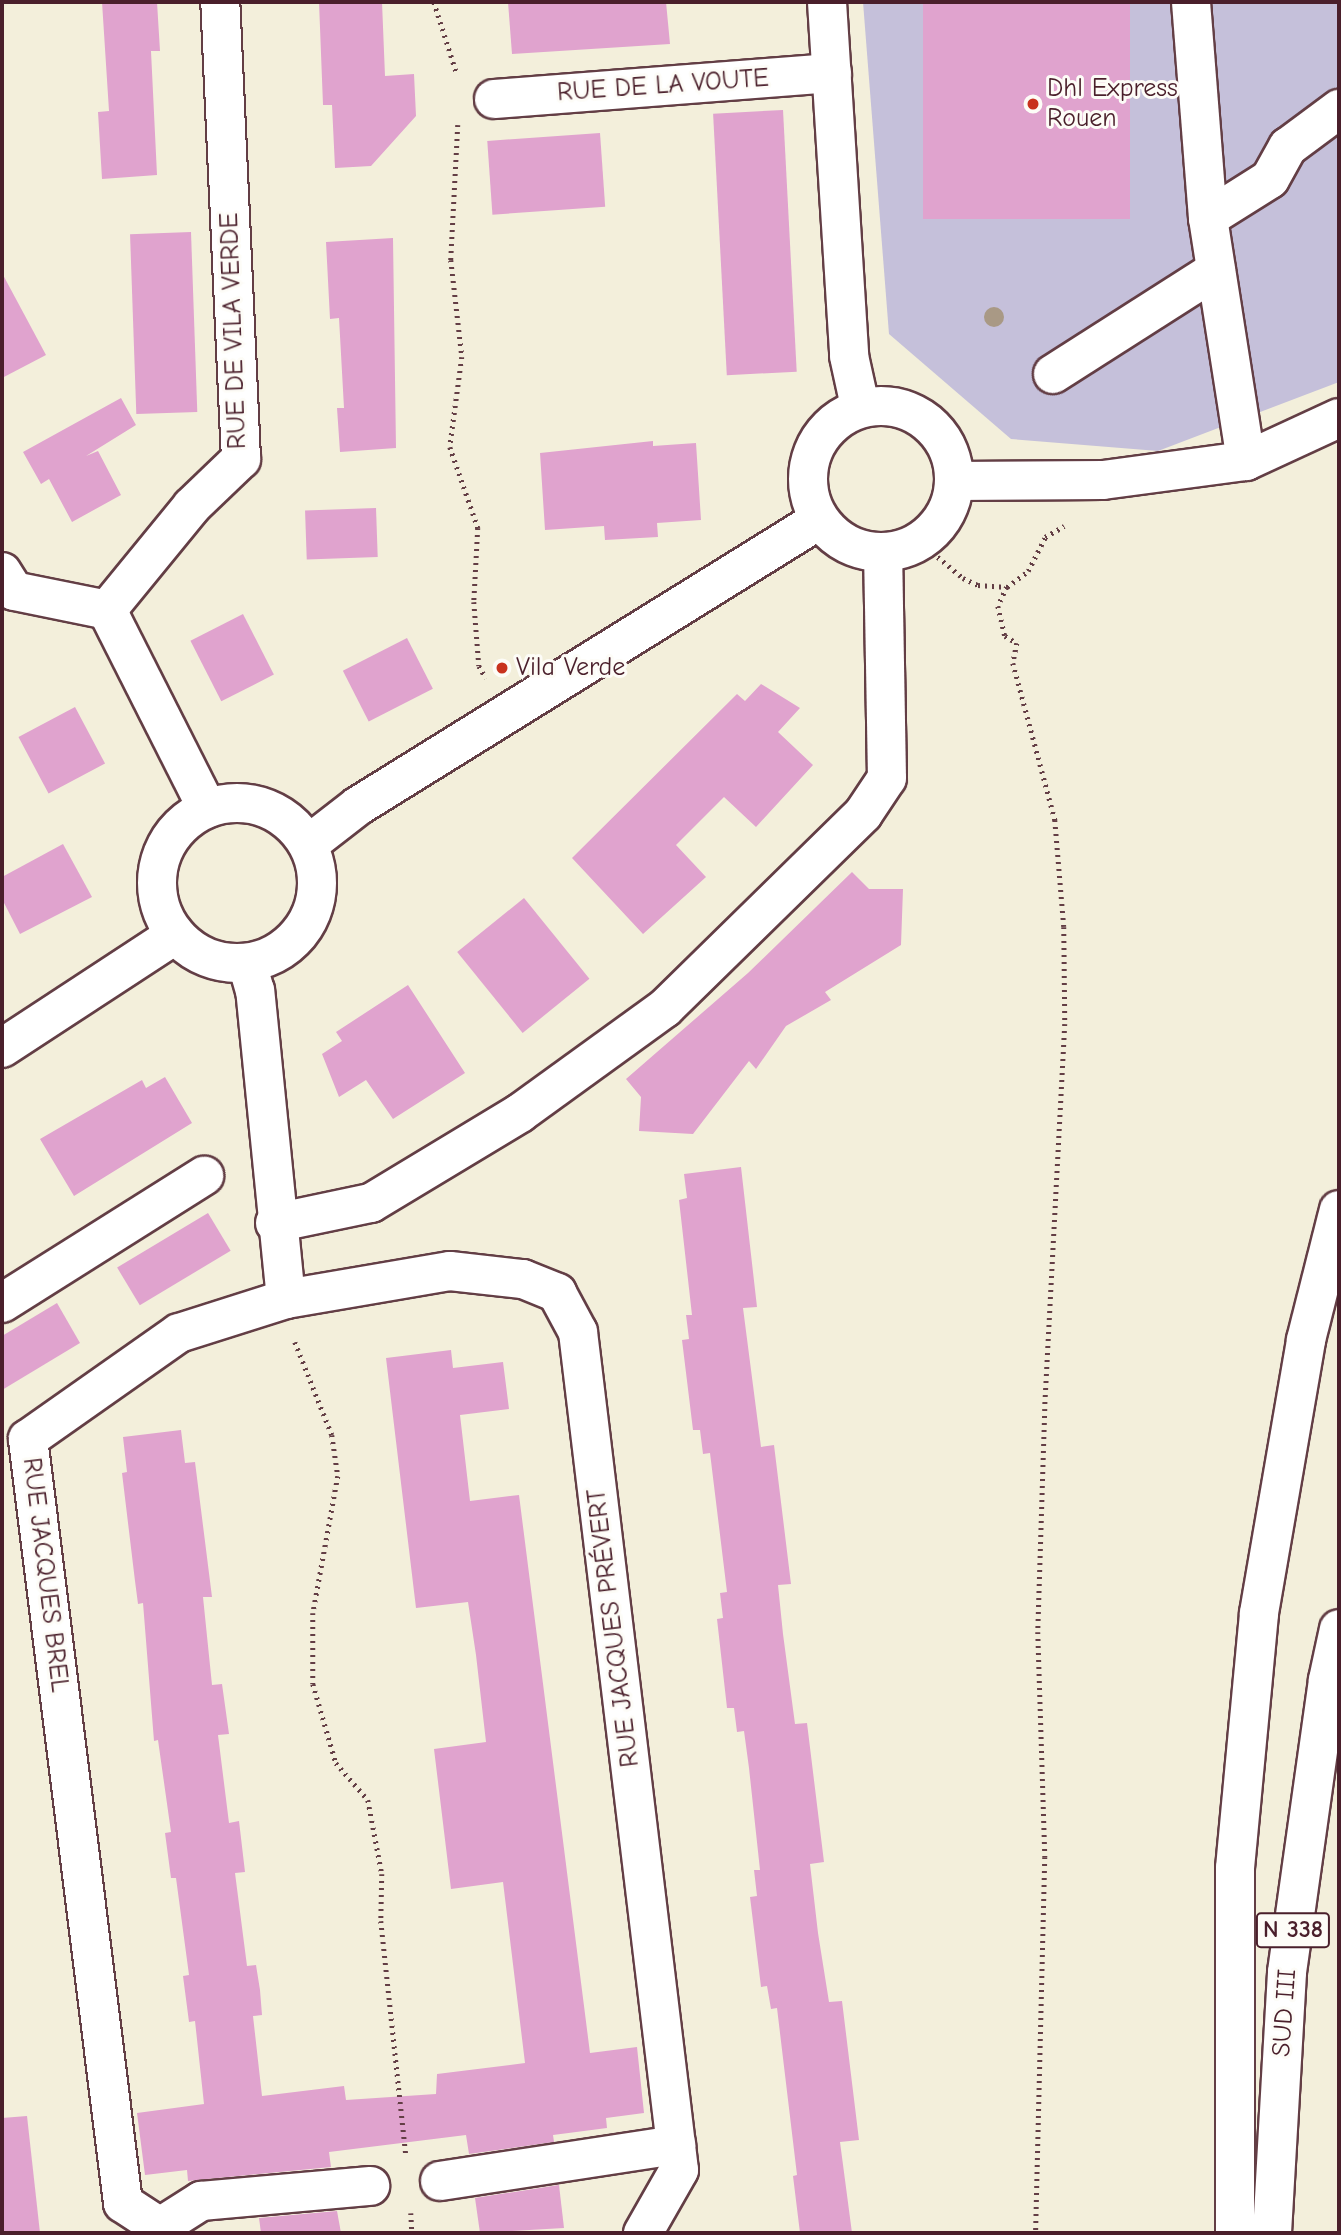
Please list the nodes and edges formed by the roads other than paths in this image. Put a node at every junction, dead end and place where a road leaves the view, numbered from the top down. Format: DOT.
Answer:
graph roads {
  1 [pos="220,2"];
  2 [pos="827,2"];
  3 [pos="1191,2"];
  4 [pos="832,74"];
  5 [pos="494,99"];
  6 [pos="1339,109"];
  7 [pos="1208,218"];
  8 [pos="1216,270"];
  9 [pos="1053,374"];
  10 [pos="860,407"];
  11 [pos="1339,418"];
  12 [pos="1246,461"];
  13 [pos="955,481"];
  14 [pos="820,520"];
  15 [pos="883,553"];
  16 [pos="2,572"];
  17 [pos="107,610"];
  18 [pos="207,808"];
  19 [pos="309,844"];
  20 [pos="175,935"];
  21 [pos="247,963"];
  22 [pos="2,1048"];
  23 [pos="204,1177"];
  24 [pos="1339,1210"];
  25 [pos="275,1223"];
  26 [pos="286,1299"];
  27 [pos="2,1303"];
  28 [pos="1339,1629"];
  29 [pos="676,2145"];
  30 [pos="423,2174"];
  31 [pos="370,2186"];
  32 [pos="165,2230"];
  33 [pos="643,2233"];
  34 [pos="1235,2233"];
  35 [pos="1272,2233"];
  1 -- 17 [label="main road, RUE DE VILA VERDE"];
  2 -- 4 [label="main road"];
  3 -- 7 [label="main road"];
  4 -- 5 [label="main road, RUE DE LA VOUTE"];
  4 -- 10 [label="main road"];
  6 -- 7 [label="main road"];
  7 -- 8 [label="main road"];
  8 -- 9 [label="main road"];
  8 -- 12 [label="main road"];
  10 -- 13 [label="main road"];
  10 -- 14 [label="main road"];
  11 -- 12 [label="main road"];
  12 -- 13 [label="main road"];
  13 -- 15 [label="main road"];
  14 -- 15 [label="main road"];
  14 -- 19 [label="main road"];
  15 -- 25 [label="main road"];
  16 -- 17 [label="main road"];
  17 -- 18 [label="main road"];
  18 -- 19 [label="main road"];
  18 -- 20 [label="main road"];
  19 -- 21 [label="main road"];
  20 -- 21 [label="main road"];
  20 -- 22 [label="main road"];
  21 -- 25 [label="main road"];
  23 -- 27 [label="main road"];
  24 -- 34 [label="main road"];
  25 -- 26 [label="main road"];
  26 -- 29 [label="main road, RUE JACQUES PRÉVERT"];
  26 -- 32 [label="main road, RUE JACQUES BREL"];
  28 -- 35 [label="main road, SUD III / N 338"];
  29 -- 30 [label="main road"];
  29 -- 33 [label="main road, RUE JACQUES PRÉVERT"];
  31 -- 32 [label="main road"];
}
